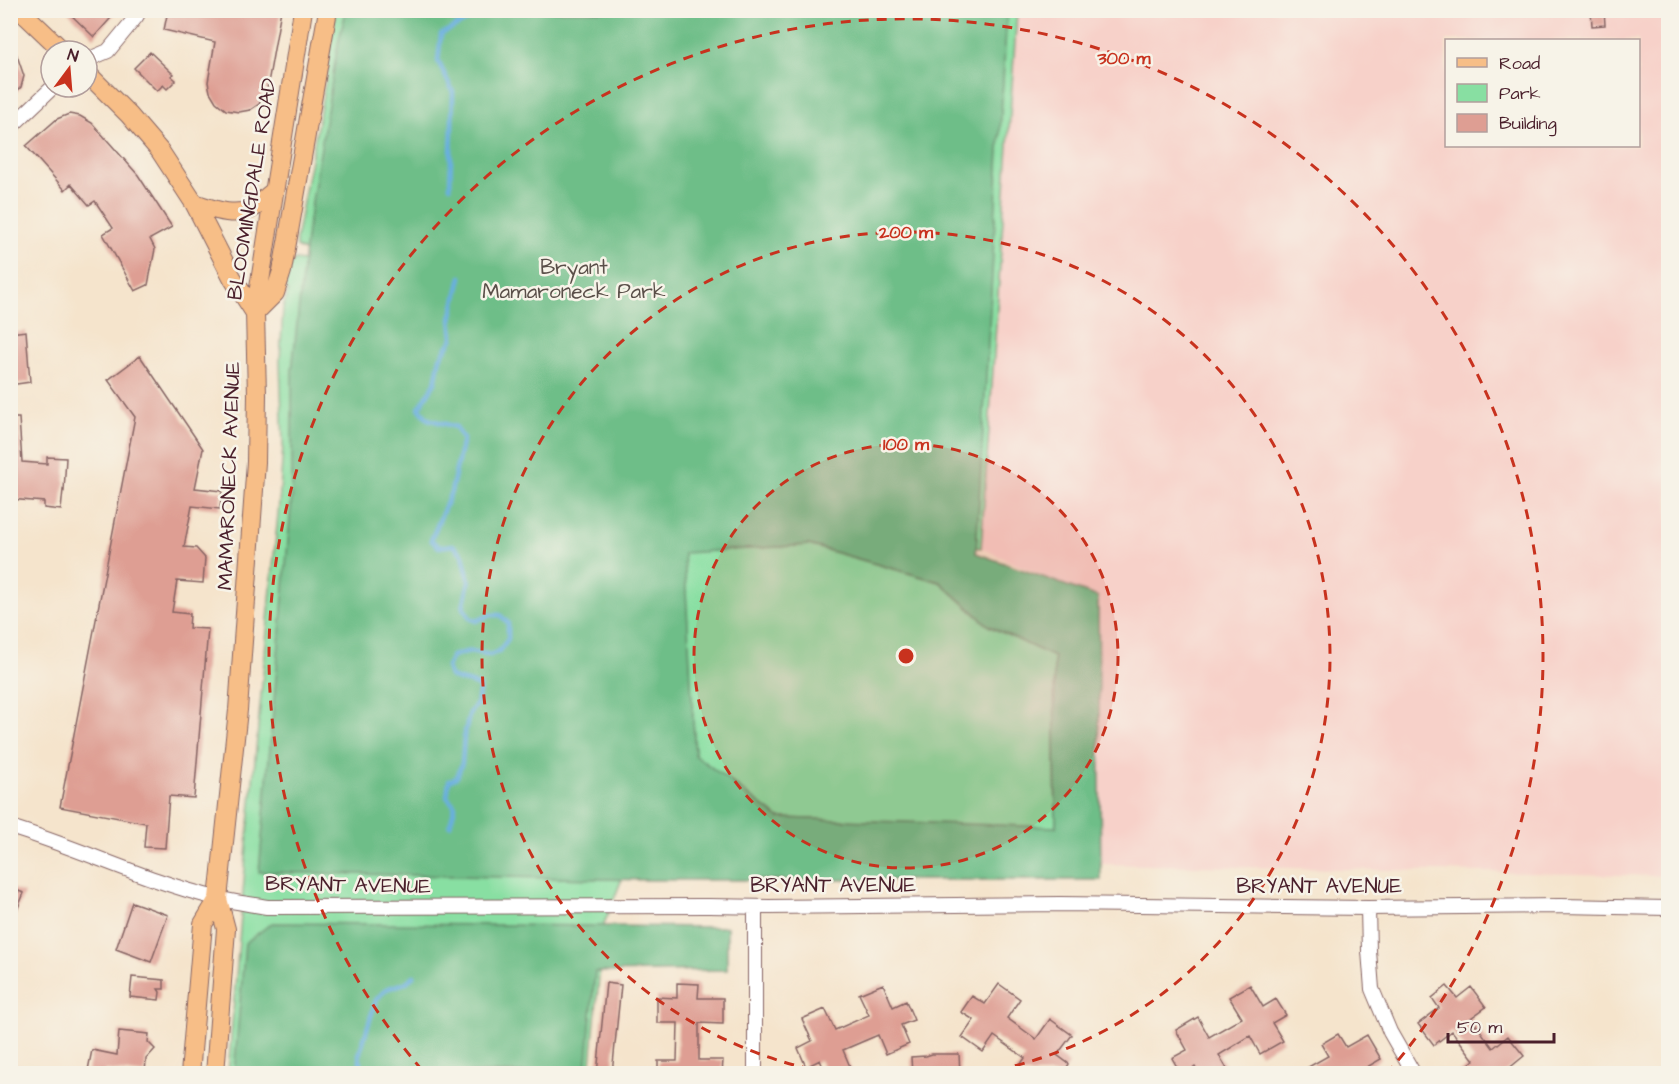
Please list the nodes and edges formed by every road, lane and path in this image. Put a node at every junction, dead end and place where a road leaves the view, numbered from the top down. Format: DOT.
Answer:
graph roads {
  1 [pos="20,10"];
  2 [pos="140,10"];
  3 [pos="303,10"];
  4 [pos="328,10"];
  5 [pos="50,39"];
  6 [pos="99,55"];
  7 [pos="99,85"];
  8 [pos="40,99"];
  9 [pos="10,128"];
  10 [pos="274,191"];
  11 [pos="194,203"];
  12 [pos="255,313"];
  13 [pos="10,828"];
  14 [pos="218,899"];
  15 [pos="755,907"];
  16 [pos="1368,908"];
  17 [pos="1668,908"];
  18 [pos="190,1074"];
  19 [pos="215,1074"];
  20 [pos="755,1074"];
  21 [pos="1414,1074"];
  1 -- 5 [label="main road"];
  2 -- 6 [label="street"];
  3 -- 10 [label="main road, BLOOMINGDALE ROAD"];
  4 -- 12 [label="main road, BLOOMINGDALE ROAD"];
  7 -- 11 [label="main road"];
  8 -- 9 [label="street"];
  10 -- 11 [label="main road"];
  10 -- 12 [label="main road, BLOOMINGDALE ROAD"];
  11 -- 12 [label="main road"];
  12 -- 14 [label="main road, MAMARONECK AVENUE"];
  13 -- 14 [label="street, BRYANT AVENUE"];
  14 -- 15 [label="street, BRYANT AVENUE"];
  14 -- 18 [label="main road, MAMARONECK AVENUE"];
  14 -- 19 [label="main road, MAMARONECK AVENUE"];
  15 -- 16 [label="street, BRYANT AVENUE"];
  15 -- 20 [label="street"];
  16 -- 17 [label="street, BRYANT AVENUE"];
  16 -- 21 [label="street"];
}
